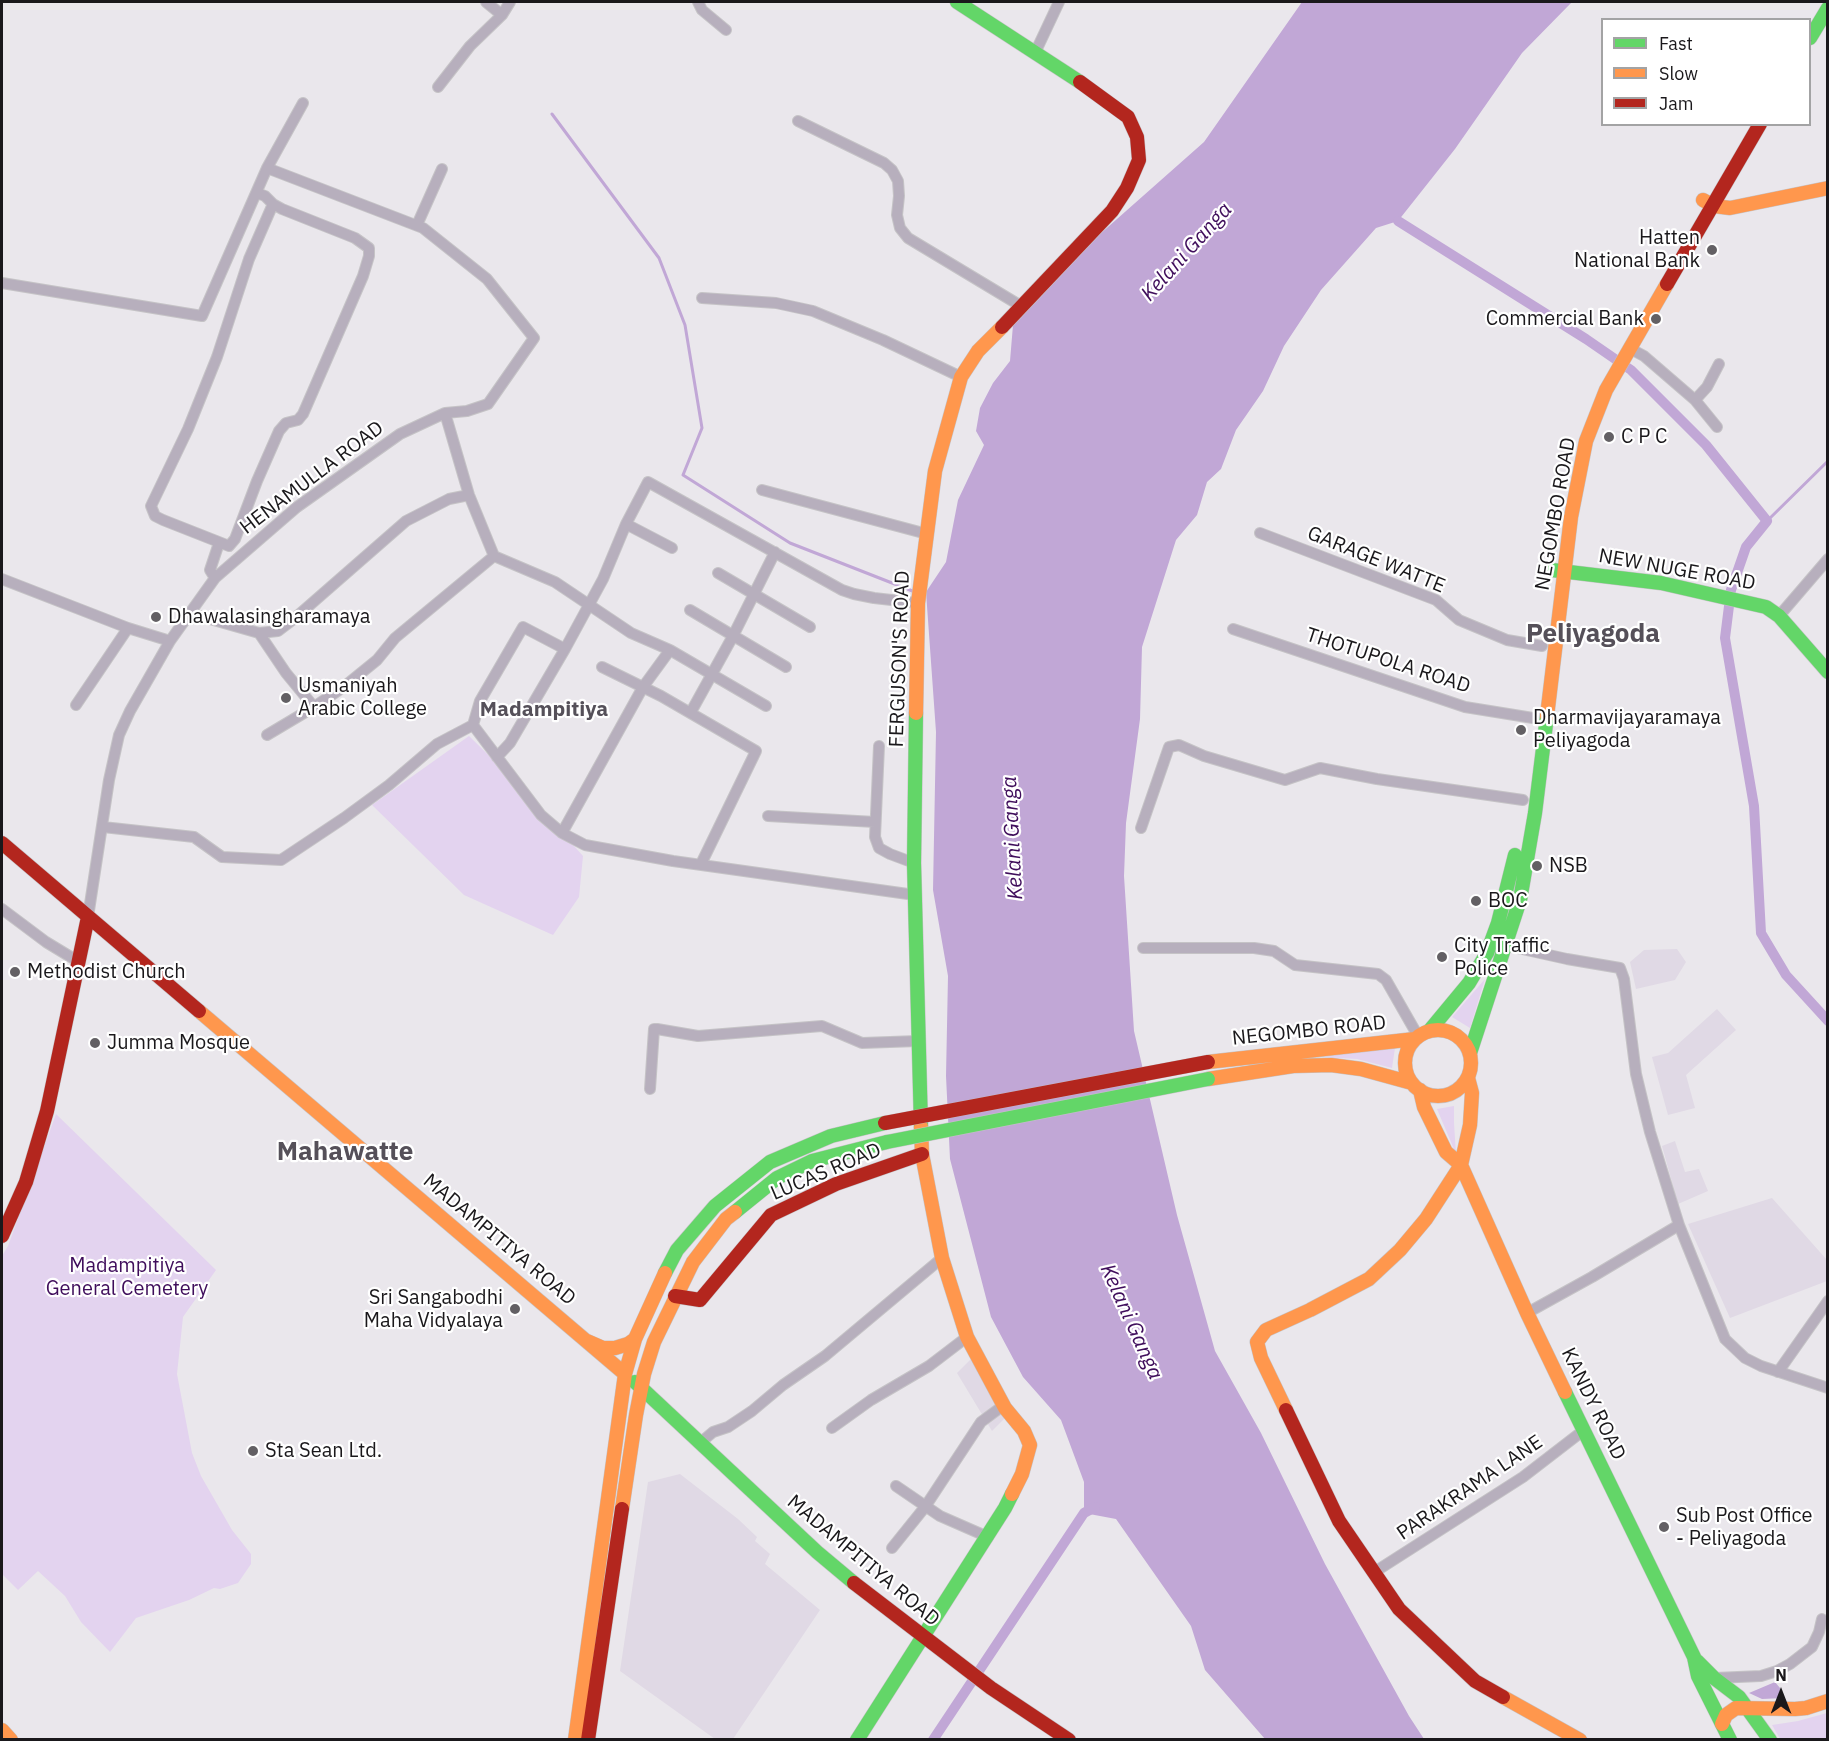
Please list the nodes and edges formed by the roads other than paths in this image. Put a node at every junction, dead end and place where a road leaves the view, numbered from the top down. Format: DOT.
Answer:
graph roads {
  1 [pos="486,2"];
  2 [pos="510,2"];
  3 [pos="698,2"];
  4 [pos="957,2"];
  5 [pos="1059,2"];
  6 [pos="1818,2"];
  7 [pos="1827,8"];
  8 [pos="502,15"];
  9 [pos="1809,18"];
  10 [pos="726,30"];
  11 [pos="1811,35"];
  12 [pos="1035,52"];
  13 [pos="438,87"];
  14 [pos="303,103"];
  15 [pos="798,121"];
  16 [pos="1746,126"];
  17 [pos="1759,126"];
  18 [pos="267,168"];
  19 [pos="442,169"];
  20 [pos="1827,188"];
  21 [pos="257,193"];
  22 [pos="1709,203"];
  23 [pos="273,204"];
  24 [pos="417,225"];
  25 [pos="2,283"];
  26 [pos="702,298"];
  27 [pos="1021,306"];
  28 [pos="1624,348"];
  29 [pos="1719,364"];
  30 [pos="961,377"];
  31 [pos="1695,400"];
  32 [pos="445,413"];
  33 [pos="1717,427"];
  34 [pos="762,490"];
  35 [pos="469,495"];
  36 [pos="626,524"];
  37 [pos="1260,533"];
  38 [pos="927,534"];
  39 [pos="219,543"];
  40 [pos="672,548"];
  41 [pos="775,552"];
  42 [pos="494,556"];
  43 [pos="1827,559"];
  44 [pos="1558,571"];
  45 [pos="718,573"];
  46 [pos="215,578"];
  47 [pos="2,579"];
  48 [pos="754,594"];
  49 [pos="918,603"];
  50 [pos="588,606"];
  51 [pos="690,610"];
  52 [pos="189,613"];
  53 [pos="1779,616"];
  54 [pos="810,627"];
  55 [pos="128,628"];
  56 [pos="1233,629"];
  57 [pos="259,633"];
  58 [pos="733,636"];
  59 [pos="170,641"];
  60 [pos="1542,646"];
  61 [pos="565,649"];
  62 [pos="670,650"];
  63 [pos="602,667"];
  64 [pos="786,667"];
  65 [pos="1827,672"];
  66 [pos="711,674"];
  67 [pos="643,687"];
  68 [pos="76,705"];
  69 [pos="766,706"];
  70 [pos="314,707"];
  71 [pos="691,712"];
  72 [pos="1533,718"];
  73 [pos="473,725"];
  74 [pos="267,735"];
  75 [pos="879,746"];
  76 [pos="497,757"];
  77 [pos="1523,800"];
  78 [pos="768,816"];
  79 [pos="875,822"];
  80 [pos="103,827"];
  81 [pos="1141,828"];
  82 [pos="562,833"];
  83 [pos="2,843"];
  84 [pos="914,863"];
  85 [pos="701,864"];
  86 [pos="915,895"];
  87 [pos="2,909"];
  88 [pos="88,917"];
  89 [pos="1504,945"];
  90 [pos="1143,948"];
  91 [pos="78,962"];
  92 [pos="1421,1035"];
  93 [pos="918,1041"];
  94 [pos="1470,1053"];
  95 [pos="1467,1078"];
  96 [pos="1416,1087"];
  97 [pos="650,1089"];
  98 [pos="922,1154"];
  99 [pos="1461,1165"];
  100 [pos="1679,1226"];
  101 [pos="2,1236"];
  102 [pos="942,1258"];
  103 [pos="675,1296"];
  104 [pos="1827,1301"];
  105 [pos="1527,1313"];
  106 [pos="967,1337"];
  107 [pos="635,1339"];
  108 [pos="587,1341"];
  109 [pos="1778,1372"];
  110 [pos="625,1374"];
  111 [pos="641,1388"];
  112 [pos="1827,1388"];
  113 [pos="1004,1405"];
  114 [pos="661,1406"];
  115 [pos="636,1415"];
  116 [pos="832,1428"];
  117 [pos="1584,1430"];
  118 [pos="700,1443"];
  119 [pos="896,1486"];
  120 [pos="925,1507"];
  121 [pos="988,1537"];
  122 [pos="892,1548"];
  123 [pos="1373,1573"];
  124 [pos="1822,1619"];
  125 [pos="923,1638"];
  126 [pos="1694,1657"];
  127 [pos="1714,1678"];
  128 [pos="1827,1701"];
  129 [pos="1747,1707"];
  130 [pos="1722,1724"];
  131 [pos="1760,1724"];
  132 [pos="2,1730"];
  133 [pos="1730,1739"];
  134 [pos="11,1740"];
  135 [pos="575,1740"];
  136 [pos="588,1740"];
  137 [pos="857,1740"];
  138 [pos="1069,1740"];
  139 [pos="1580,1740"];
  140 [pos="1752,1740"];
  141 [pos="1770,1740"];
  1 -- 8 [label="street"];
  2 -- 8 [label="street"];
  3 -- 10 [label="street"];
  4 -- 12 [label="main road, FERGUSON'S ROAD"];
  5 -- 12 [label="street"];
  6 -- 9 [label="main road"];
  7 -- 11 [label="main road"];
  8 -- 13 [label="street"];
  12 -- 27 [label="main road, FERGUSON'S ROAD"];
  14 -- 18 [label="street"];
  15 -- 27 [label="street"];
  16 -- 22 [label="main road, NEGOMBO ROAD"];
  17 -- 22 [label="main road, NEGOMBO ROAD"];
  18 -- 21 [label="street"];
  18 -- 24 [label="street"];
  19 -- 24 [label="street"];
  20 -- 22 [label="main road"];
  21 -- 23 [label="street"];
  21 -- 25 [label="street"];
  22 -- 28 [label="main road, NEGOMBO ROAD"];
  23 -- 39 [label="street"];
  23 -- 39 [label="street"];
  24 -- 32 [label="street, HENAMULLA ROAD"];
  26 -- 30 [label="street"];
  27 -- 30 [label="main road, FERGUSON'S ROAD"];
  28 -- 31 [label="street"];
  28 -- 44 [label="main road, NEGOMBO ROAD"];
  29 -- 31 [label="street"];
  30 -- 38 [label="main road, FERGUSON'S ROAD"];
  31 -- 33 [label="street"];
  32 -- 35 [label="street"];
  32 -- 46 [label="street, HENAMULLA ROAD"];
  34 -- 38 [label="street"];
  35 -- 42 [label="street"];
  35 -- 57 [label="street"];
  36 -- 40 [label="street"];
  36 -- 41 [label="street"];
  36 -- 50 [label="street"];
  37 -- 60 [label="street, GARAGE WATTE"];
  38 -- 49 [label="main road, FERGUSON'S ROAD"];
  39 -- 46 [label="street"];
  41 -- 48 [label="street"];
  41 -- 49 [label="street"];
  42 -- 50 [label="street"];
  42 -- 70 [label="street"];
  43 -- 53 [label="street"];
  44 -- 53 [label="main road, NEW NUGE ROAD"];
  44 -- 60 [label="main road, NEGOMBO ROAD"];
  44 -- 89 [label="main road, NEGOMBO ROAD"];
  45 -- 48 [label="street"];
  46 -- 52 [label="street, HENAMULLA ROAD"];
  47 -- 55 [label="street"];
  48 -- 54 [label="street"];
  48 -- 58 [label="street"];
  49 -- 84 [label="main road, FERGUSON'S ROAD"];
  50 -- 61 [label="street"];
  50 -- 62 [label="street"];
  51 -- 58 [label="street"];
  52 -- 57 [label="street"];
  52 -- 59 [label="street, HENAMULLA ROAD"];
  53 -- 65 [label="main road, NEW NUGE ROAD"];
  55 -- 59 [label="street"];
  55 -- 68 [label="street"];
  56 -- 72 [label="street, THOTUPOLA ROAD"];
  57 -- 70 [label="street"];
  58 -- 64 [label="street"];
  58 -- 66 [label="street"];
  59 -- 80 [label="street, HENAMULLA ROAD"];
  60 -- 72 [label="main road, NEGOMBO ROAD"];
  61 -- 73 [label="street"];
  61 -- 76 [label="street"];
  62 -- 66 [label="street"];
  62 -- 67 [label="street"];
  63 -- 67 [label="street"];
  66 -- 69 [label="street"];
  66 -- 71 [label="street"];
  67 -- 71 [label="street"];
  67 -- 82 [label="street"];
  70 -- 74 [label="street"];
  71 -- 85 [label="street"];
  72 -- 77 [label="main road, NEGOMBO ROAD"];
  73 -- 76 [label="street"];
  73 -- 80 [label="street"];
  75 -- 79 [label="street"];
  76 -- 82 [label="street"];
  77 -- 81 [label="street"];
  77 -- 92 [label="main road, NEGOMBO ROAD"];
  78 -- 79 [label="street"];
  79 -- 84 [label="street"];
  80 -- 88 [label="street, HENAMULLA ROAD"];
  82 -- 85 [label="street"];
  83 -- 88 [label="main road, MADAMPITIYA ROAD"];
  84 -- 86 [label="main road, FERGUSON'S ROAD"];
  85 -- 86 [label="street"];
  86 -- 93 [label="main road, FERGUSON'S ROAD"];
  87 -- 91 [label="street"];
  88 -- 91 [label="main road"];
  88 -- 108 [label="main road, MADAMPITIYA ROAD"];
  89 -- 94 [label="main road, NEGOMBO ROAD"];
  89 -- 100 [label="street"];
  90 -- 92 [label="street"];
  91 -- 101 [label="main road"];
  92 -- 94 [label="main road"];
  92 -- 96 [label="main road"];
  92 -- 107 [label="main road, NEGOMBO ROAD, bridge"];
  93 -- 97 [label="street"];
  93 -- 98 [label="main road, FERGUSON'S ROAD"];
  94 -- 95 [label="main road"];
  95 -- 96 [label="main road"];
  95 -- 99 [label="main road"];
  96 -- 99 [label="main road, KANDY ROAD"];
  96 -- 103 [label="main road, NEGOMBO ROAD, bridge"];
  98 -- 102 [label="main road, FERGUSON'S ROAD"];
  98 -- 103 [label="main road, LUCAS ROAD"];
  99 -- 105 [label="main road, KANDY ROAD"];
  99 -- 123 [label="main road"];
  100 -- 105 [label="street"];
  100 -- 109 [label="street"];
  102 -- 106 [label="main road, FERGUSON'S ROAD"];
  102 -- 118 [label="street"];
  103 -- 111 [label="main road, NEGOMBO ROAD"];
  104 -- 109 [label="street"];
  105 -- 117 [label="main road, KANDY ROAD"];
  106 -- 113 [label="main road, FERGUSON'S ROAD"];
  106 -- 116 [label="street"];
  107 -- 108 [label="main road"];
  107 -- 110 [label="main road, NEGOMBO ROAD"];
  108 -- 110 [label="main road, MADAMPITIYA ROAD"];
  109 -- 112 [label="street"];
  110 -- 111 [label="main road, MADAMPITIYA ROAD"];
  110 -- 135 [label="main road, NEGOMBO ROAD"];
  111 -- 114 [label="main road, MADAMPITIYA ROAD"];
  111 -- 115 [label="main road, NEGOMBO ROAD"];
  113 -- 120 [label="street"];
  113 -- 121 [label="main road, FERGUSON'S ROAD"];
  114 -- 115 [label="main road"];
  114 -- 118 [label="main road, MADAMPITIYA ROAD"];
  115 -- 136 [label="main road, NEGOMBO ROAD"];
  117 -- 123 [label="street, PARAKRAMA LANE"];
  117 -- 126 [label="main road, KANDY ROAD"];
  118 -- 125 [label="main road, MADAMPITIYA ROAD"];
  119 -- 120 [label="street"];
  120 -- 121 [label="street"];
  120 -- 122 [label="street"];
  121 -- 125 [label="main road"];
  123 -- 139 [label="main road"];
  124 -- 127 [label="street"];
  125 -- 137 [label="main road"];
  125 -- 138 [label="main road, MADAMPITIYA ROAD"];
  126 -- 127 [label="main road, KANDY ROAD"];
  126 -- 130 [label="main road, KANDY ROAD"];
  127 -- 129 [label="main road, KANDY ROAD"];
  128 -- 129 [label="main road"];
  129 -- 130 [label="main road"];
  129 -- 131 [label="main road, KANDY ROAD"];
  130 -- 133 [label="main road, KANDY ROAD"];
  131 -- 140 [label="main road"];
  131 -- 141 [label="main road, KANDY ROAD"];
  132 -- 134 [label="main road"];
}
